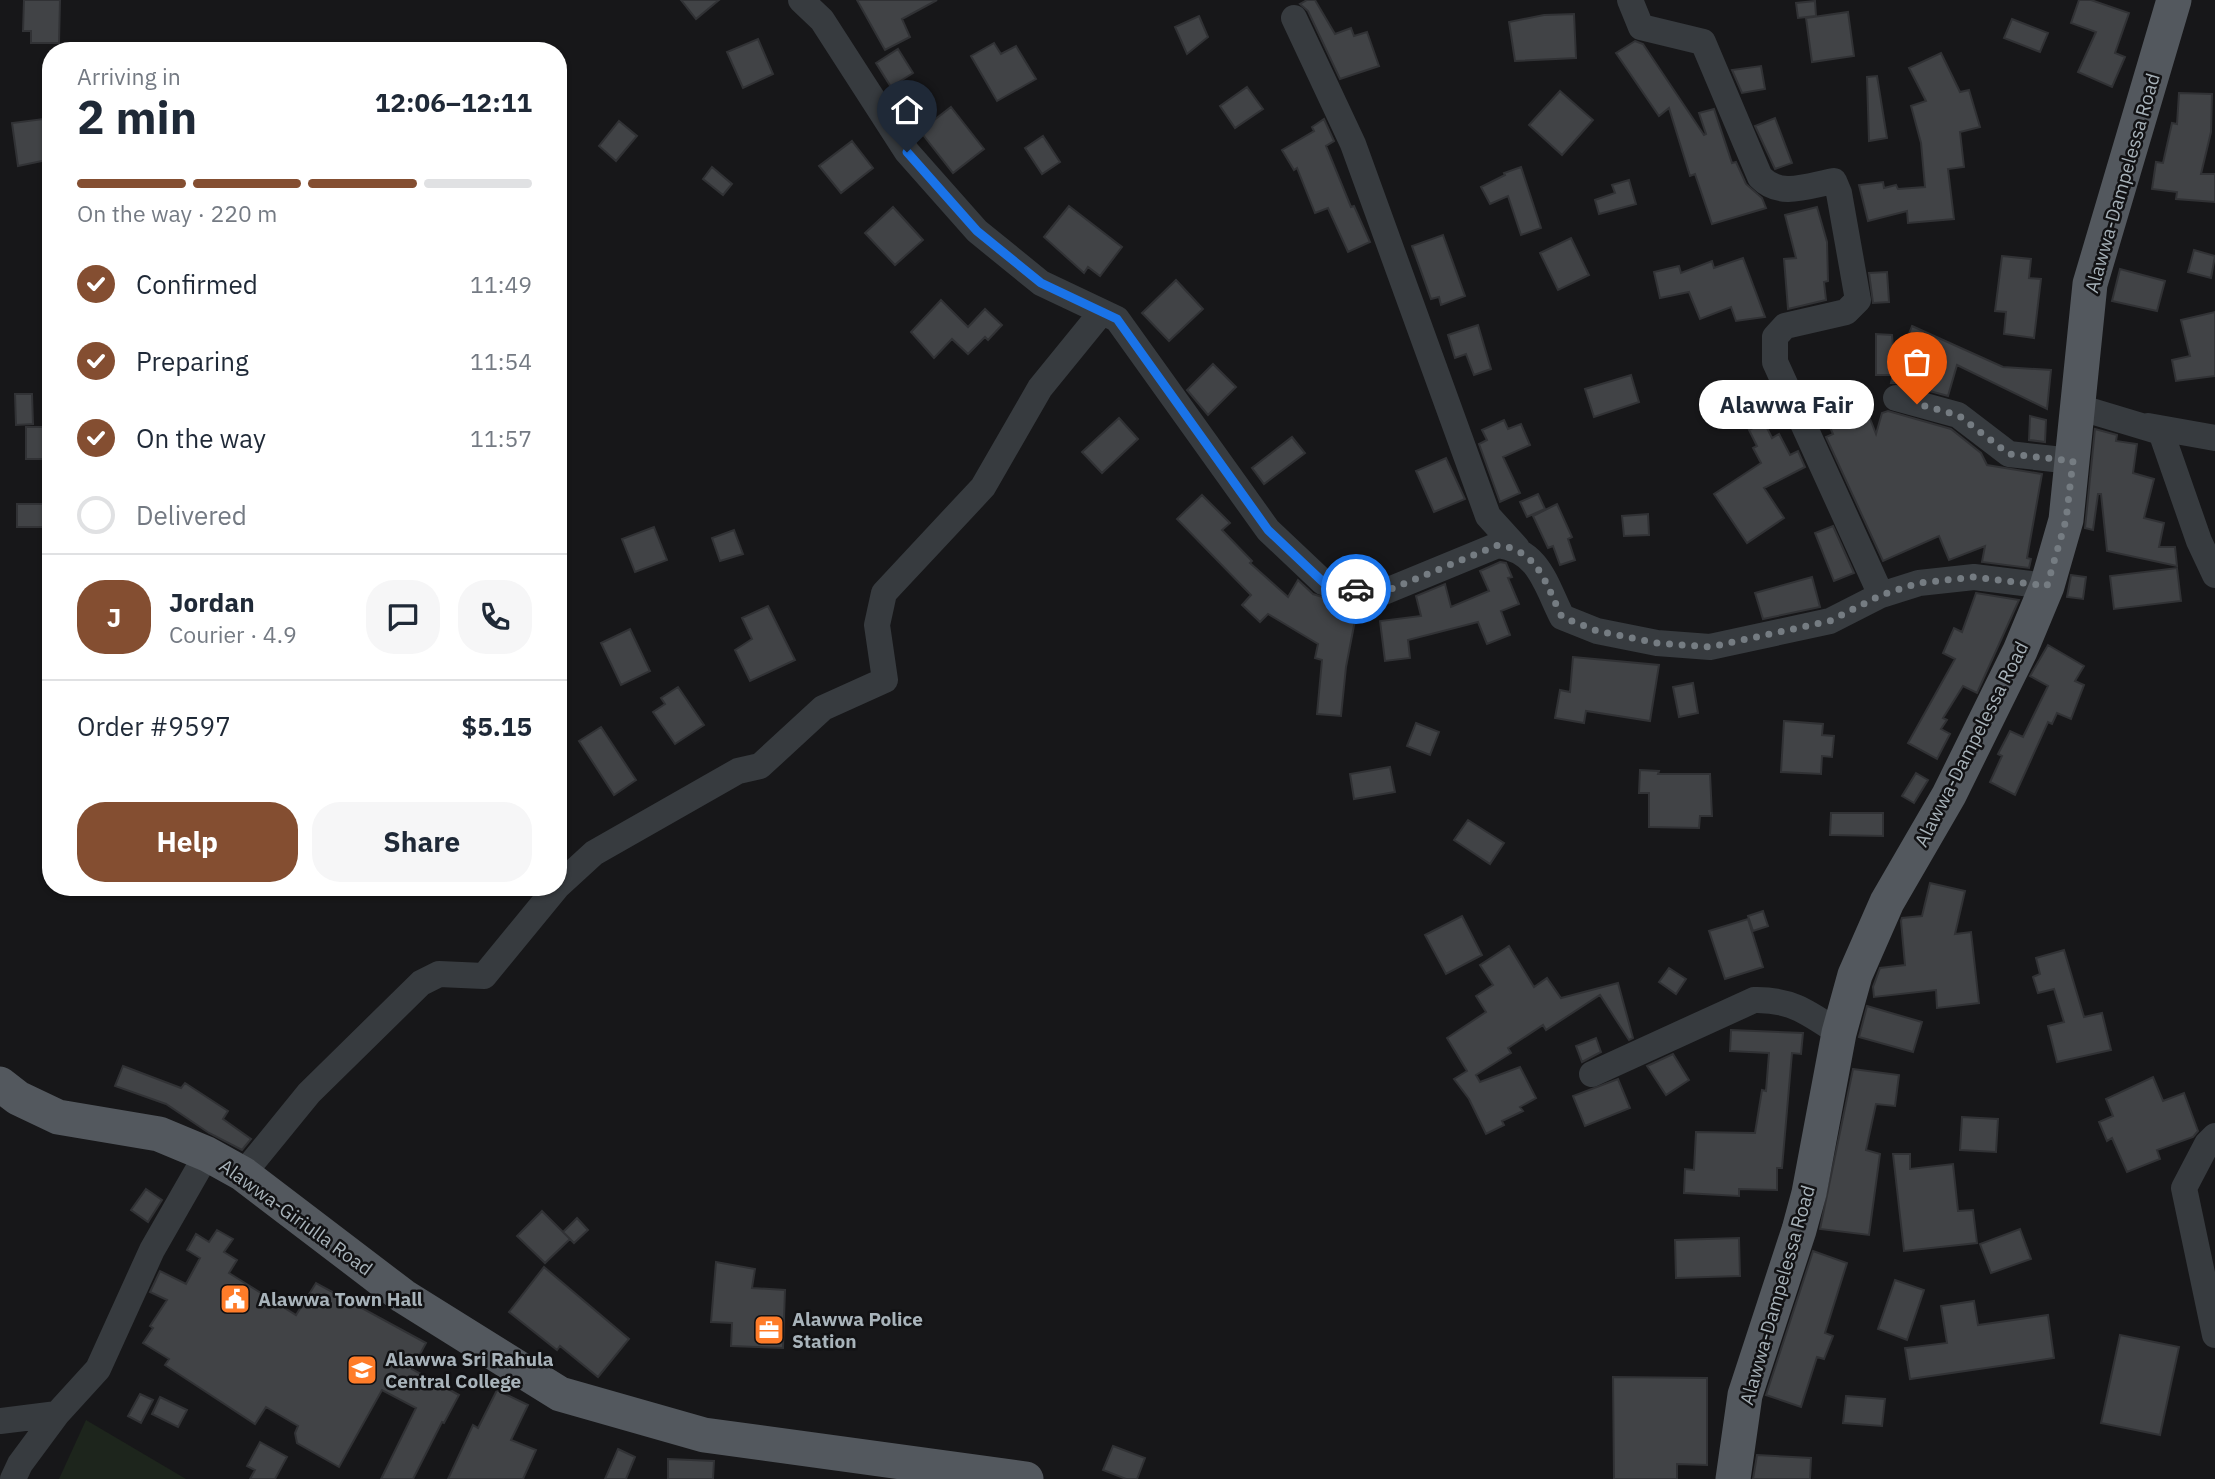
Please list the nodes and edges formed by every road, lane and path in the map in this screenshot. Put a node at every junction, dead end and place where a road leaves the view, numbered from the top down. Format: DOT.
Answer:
graph roads {
  1 [pos="801,0"];
  2 [pos="1630,0"];
  3 [pos="2174,0"];
  4 [pos="1294,19"];
  5 [pos="1101,313"];
  6 [pos="1896,398"];
  7 [pos="2078,407"];
  8 [pos="2148,426"];
  9 [pos="2215,438"];
  10 [pos="2073,461"];
  11 [pos="1517,548"];
  12 [pos="2215,575"];
  13 [pos="2047,586"];
  14 [pos="1881,595"];
  15 [pos="567,878"];
  16 [pos="551,896"];
  17 [pos="1839,1033"];
  18 [pos="1592,1074"];
  19 [pos="0,1084"];
  20 [pos="2215,1136"];
  21 [pos="207,1154"];
  22 [pos="243,1174"];
  23 [pos="2215,1335"];
  24 [pos="57,1414"];
  25 [pos="0,1421"];
  26 [pos="13,1479"];
  27 [pos="1026,1479"];
  28 [pos="1733,1479"];
  1 -- 5 [label="street"];
  2 -- 14 [label="street"];
  3 -- 7 [label="main road, Alawwa-Dampelessa Road"];
  4 -- 11 [label="street"];
  5 -- 11 [label="street"];
  5 -- 15 [label="street"];
  6 -- 10 [label="street"];
  7 -- 8 [label="street"];
  7 -- 10 [label="main road, Alawwa-Dampelessa Road"];
  8 -- 9 [label="street"];
  8 -- 12 [label="street"];
  10 -- 13 [label="main road, Alawwa-Dampelessa Road"];
  11 -- 14 [label="street"];
  13 -- 14 [label="street"];
  13 -- 17 [label="main road, Alawwa-Dampelessa Road"];
  16 -- 22 [label="street"];
  17 -- 18 [label="street"];
  17 -- 28 [label="main road, Alawwa-Dampelessa Road"];
  19 -- 21 [label="main road, Alawwa-Giriulla Road"];
  20 -- 23 [label="street"];
  21 -- 22 [label="main road, Alawwa-Giriulla Road"];
  21 -- 24 [label="street"];
  22 -- 27 [label="main road, Alawwa-Giriulla Road"];
  24 -- 25 [label="street"];
  24 -- 26 [label="street"];
}
